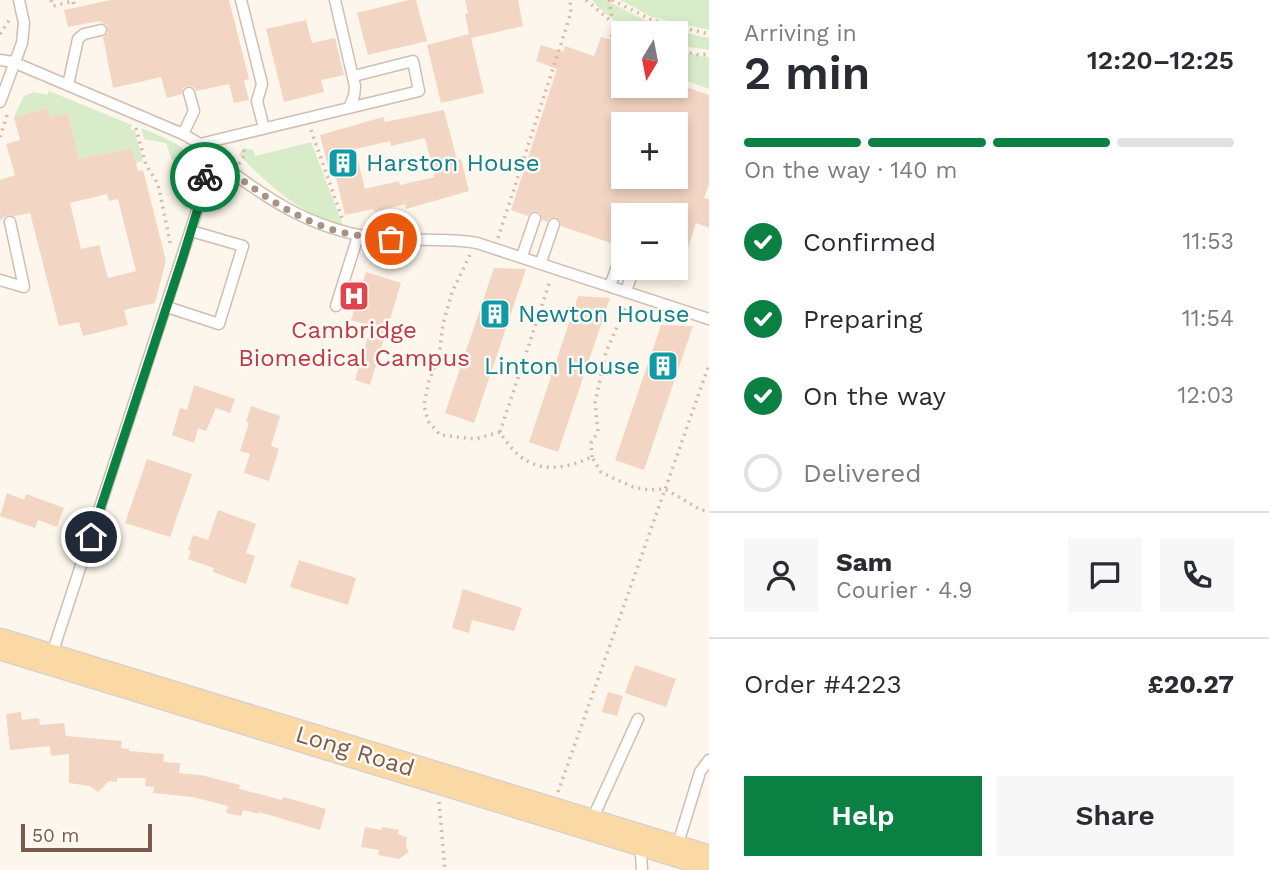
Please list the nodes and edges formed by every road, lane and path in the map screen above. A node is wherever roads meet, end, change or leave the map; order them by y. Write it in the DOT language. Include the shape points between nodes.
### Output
graph roads {
  1 [pos="19,0"];
  2 [pos="51,0"];
  3 [pos="241,0"];
  4 [pos="335,0"];
  5 [pos="570,0"];
  6 [pos="586,0"];
  7 [pos="611,0"];
  8 [pos="75,8"];
  9 [pos="611,21"];
  10 [pos="613,21"];
  11 [pos="102,30"];
  12 [pos="709,34"];
  13 [pos="688,51"];
  14 [pos="709,54"];
  15 [pos="0,60"];
  16 [pos="13,62"];
  17 [pos="354,76"];
  18 [pos="68,85"];
  19 [pos="189,93"];
  20 [pos="0,102"];
  21 [pos="11,104"];
  22 [pos="349,108"];
  23 [pos="140,117"];
  24 [pos="308,119"];
  25 [pos="264,128"];
  26 [pos="312,130"];
  27 [pos="300,133"];
  28 [pos="183,134"];
  29 [pos="0,137"];
  30 [pos="200,144"];
  31 [pos="253,145"];
  32 [pos="233,147"];
  33 [pos="232,159"];
  34 [pos="206,160"];
  35 [pos="247,170"];
  36 [pos="535,218"];
  37 [pos="10,222"];
  38 [pos="554,224"];
  39 [pos="191,231"];
  40 [pos="353,234"];
  41 [pos="477,243"];
  42 [pos="495,247"];
  43 [pos="522,256"];
  44 [pos="541,262"];
  45 [pos="554,267"];
  46 [pos="176,277"];
  47 [pos="0,280"];
  48 [pos="612,280"];
  49 [pos="632,280"];
  50 [pos="610,286"];
  51 [pos="629,292"];
  52 [pos="336,306"];
  53 [pos="167,307"];
  54 [pos="709,319"];
  55 [pos="709,365"];
  56 [pos="500,432"];
  57 [pos="592,457"];
  58 [pos="665,489"];
  59 [pos="709,511"];
  60 [pos="0,644"];
  61 [pos="51,659"];
  62 [pos="638,719"];
  63 [pos="709,760"];
  64 [pos="438,777"];
  65 [pos="550,814"];
  66 [pos="589,826"];
  67 [pos="676,851"];
  68 [pos="643,856"];
  69 [pos="709,861"];
  70 [pos="445,870"];
  1 -- 16 [label="lane" via="24,35"];
  2 -- 8 [label="path" via="53,6 73,1"];
  3 -- 25 [label="lane" via="262,84 257,101"];
  4 -- 17 [label="lane"];
  5 -- 42 [label="path" via="571,13"];
  6 -- 9 [label="path"];
  7 -- 10 [label="path"];
  7 -- 12 [label="path" via="652,20"];
  11 -- 18 [label="lane" via="78,39"];
  13 -- 14 [label="path"];
  15 -- 16 [label="lane"];
  16 -- 18 [label="lane"];
  16 -- 20 [label="lane"];
  17 -- 22 [label="lane"];
  17 -- 22 [label="lane" via="413,61 419,91"];
  18 -- 23 [label="lane"];
  19 -- 28 [label="lane" via="194,111"];
  21 -- 29 [label="path"];
  22 -- 24 [label="lane"];
  23 -- 28 [label="lane"];
  23 -- 46 [label="path" via="136,127 146,165 158,184"];
  24 -- 25 [label="lane"];
  24 -- 26 [label="path"];
  25 -- 30 [label="lane"];
  26 -- 27 [label="path"];
  26 -- 40 [label="path"];
  28 -- 30 [label="lane"];
  30 -- 34 [label="lane"];
  31 -- 32 [label="path"];
  33 -- 35 [label="path"];
  34 -- 39 [label="lane" via="203,192"];
  34 -- 40 [label="lane" via="216,160 286,209"];
  36 -- 43 [label="lane"];
  37 -- 47 [label="lane" via="24,288"];
  38 -- 44 [label="lane"];
  39 -- 46 [label="lane"];
  39 -- 53 [label="lane" via="243,246 219,324"];
  40 -- 41 [label="lane"];
  40 -- 52 [label="lane"];
  41 -- 42 [label="lane"];
  41 -- 56 [label="path" via="452,292 424,405 428,421 440,435 475,439"];
  42 -- 43 [label="lane"];
  43 -- 44 [label="lane"];
  44 -- 45 [label="lane"];
  45 -- 50 [label="lane"];
  45 -- 56 [label="path"];
  46 -- 53 [label="lane"];
  48 -- 50 [label="lane"];
  49 -- 51 [label="lane"];
  50 -- 51 [label="lane"];
  51 -- 54 [label="lane"];
  51 -- 57 [label="path" via="606,352"];
  53 -- 61 [label="lane"];
  55 -- 58 [label="path"];
  56 -- 57 [label="path" via="523,460 539,467 575,465"];
  57 -- 58 [label="path" via="601,472 633,487"];
  58 -- 59 [label="path"];
  58 -- 65 [label="path"];
  60 -- 61 [label="main road, Long Road"];
  61 -- 64 [label="main road, Long Road"];
  62 -- 66 [label="lane"];
  63 -- 67 [label="lane" via="700,772"];
  64 -- 65 [label="main road, Long Road"];
  64 -- 70 [label="path"];
  65 -- 66 [label="main road, Long Road"];
  66 -- 68 [label="main road, Long Road"];
  67 -- 68 [label="main road, Long Road"];
  67 -- 69 [label="main road, Long Road"];
}
